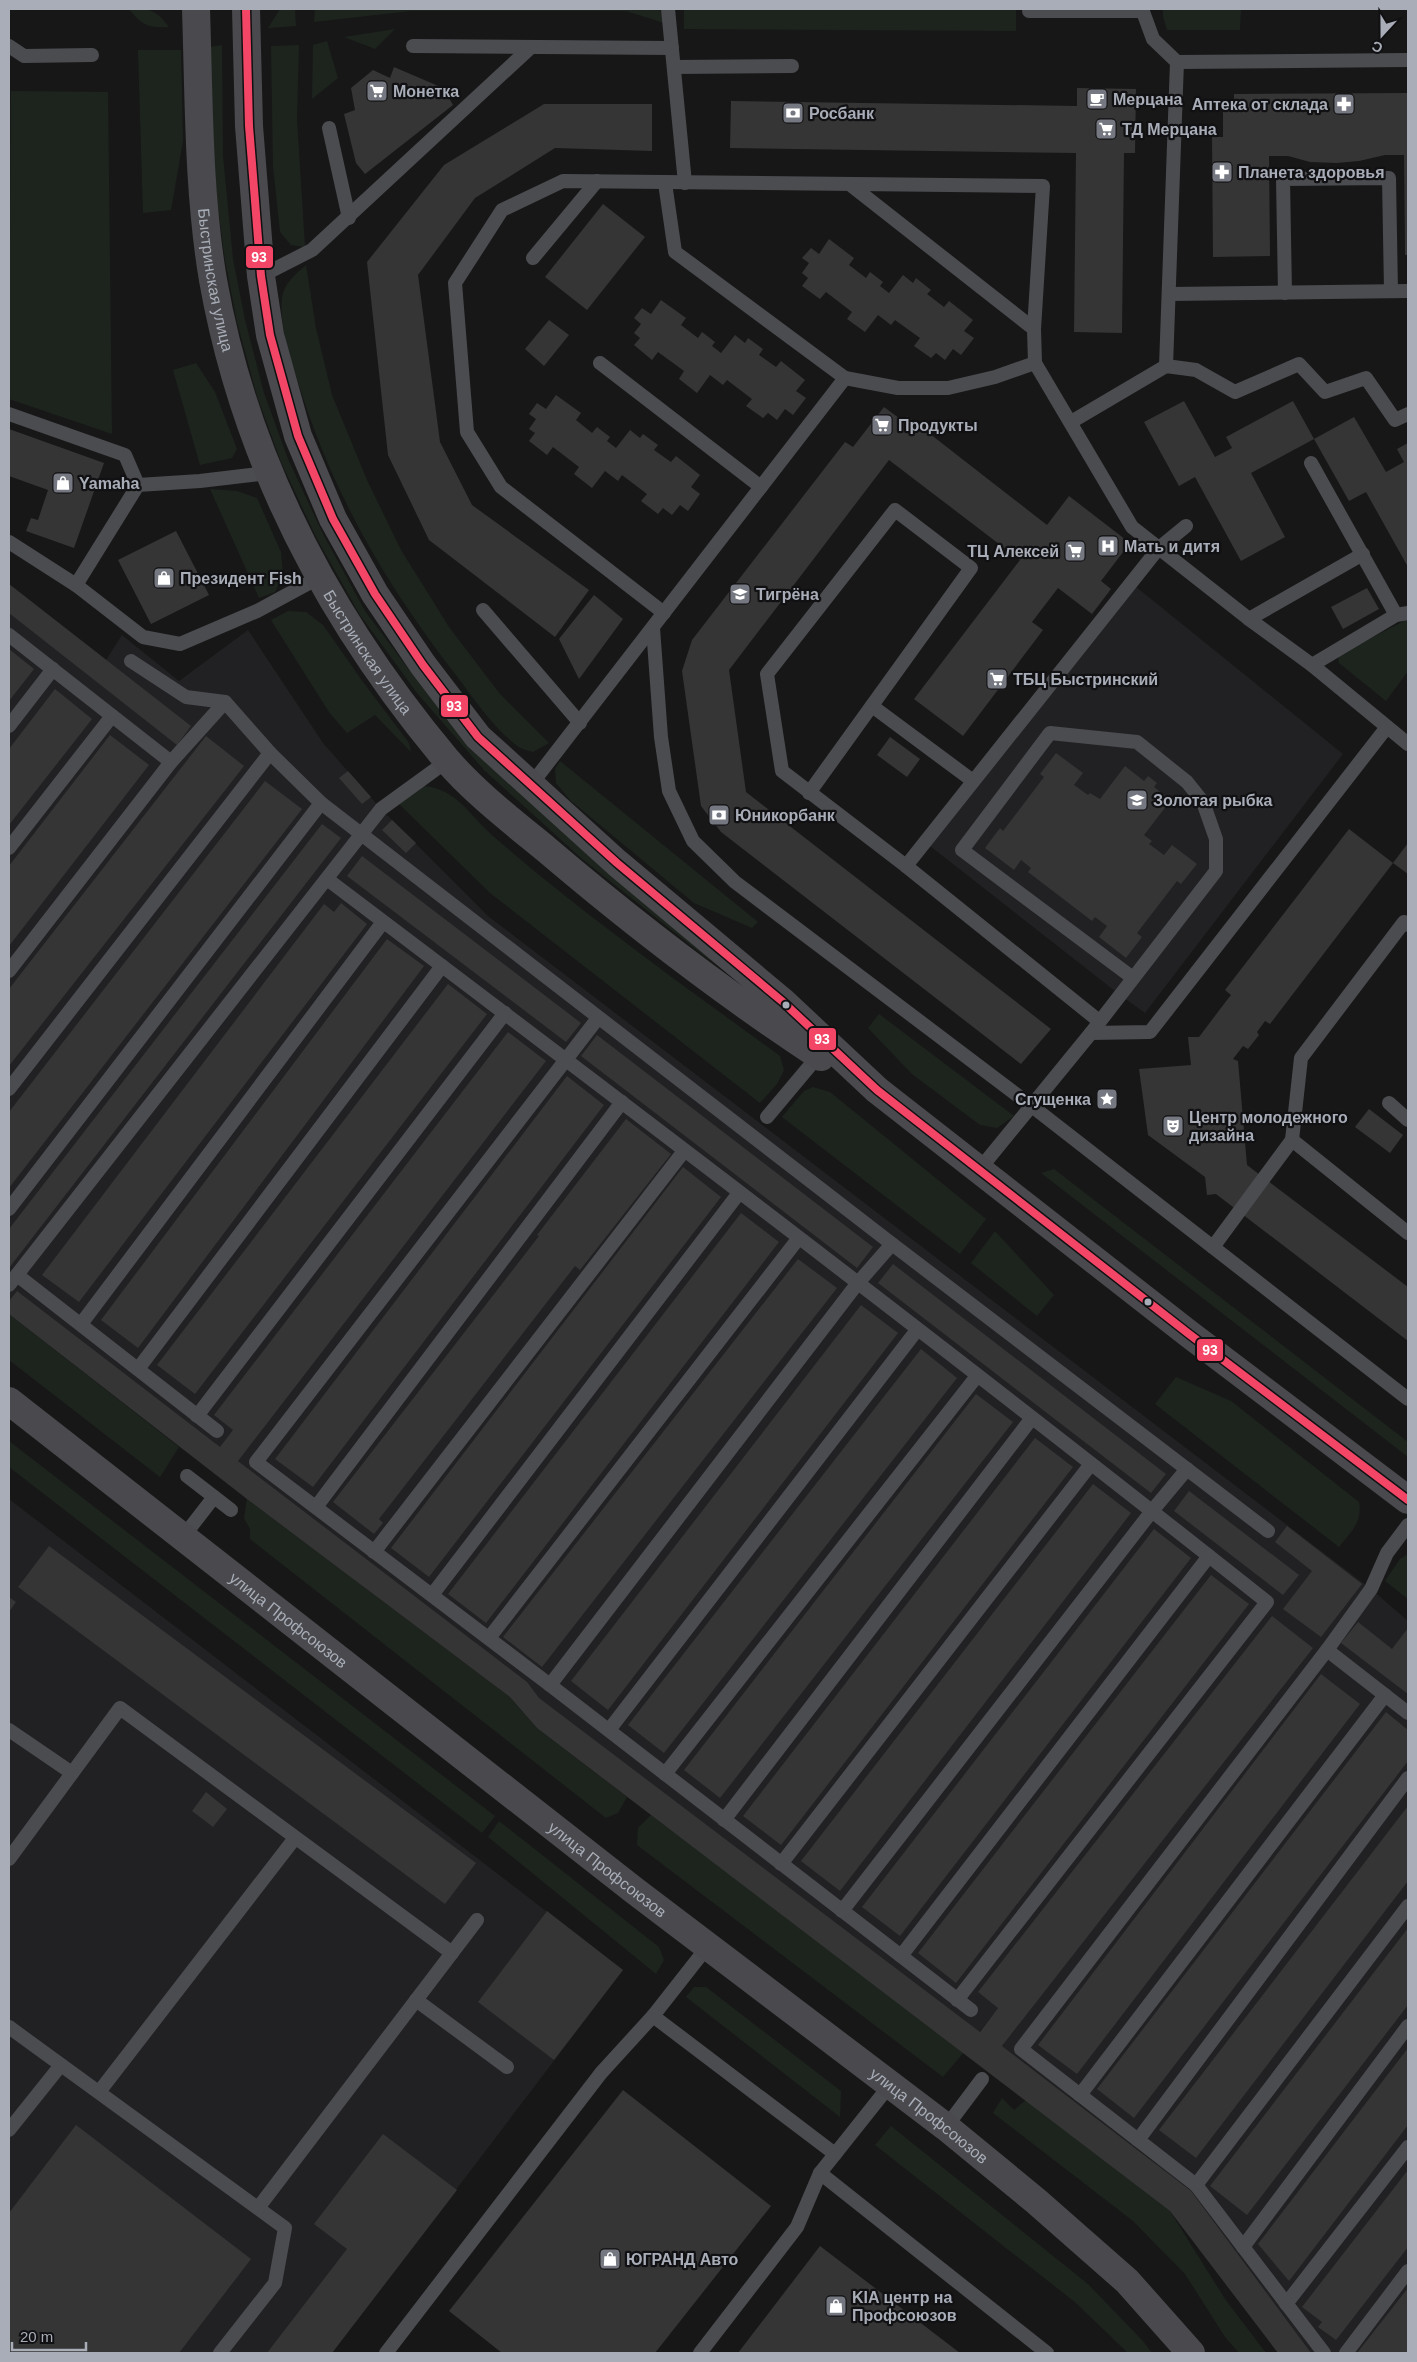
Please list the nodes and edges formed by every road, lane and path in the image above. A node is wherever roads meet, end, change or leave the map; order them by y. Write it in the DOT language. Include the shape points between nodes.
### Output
graph roads {
  1 [pos="196,9"];
  2 [pos="246,9"];
  3 [pos="668,9"];
  4 [pos="1142,10"];
  5 [pos="1029,11"];
  6 [pos="9,46"];
  7 [pos="413,46"];
  8 [pos="530,48"];
  9 [pos="672,48"];
  10 [pos="92,55"];
  11 [pos="1408,60"];
  12 [pos="1177,62"];
  13 [pos="792,66"];
  14 [pos="675,67"];
  15 [pos="329,128"];
  16 [pos="596,182"];
  17 [pos="665,183"];
  18 [pos="685,184"];
  19 [pos="852,186"];
  20 [pos="349,218"];
  21 [pos="533,258"];
  22 [pos="261,276"];
  23 [pos="1391,291"];
  24 [pos="1408,291"];
  25 [pos="1285,293"];
  26 [pos="1169,294"];
  27 [pos="1034,329"];
  28 [pos="600,363"];
  29 [pos="1035,363"];
  30 [pos="1166,366"];
  31 [pos="845,378"];
  32 [pos="9,414"];
  33 [pos="1408,414"];
  34 [pos="1071,422"];
  35 [pos="1311,463"];
  36 [pos="268,473"];
  37 [pos="138,484"];
  38 [pos="760,487"];
  39 [pos="1186,526"];
  40 [pos="9,542"];
  41 [pos="1158,549"];
  42 [pos="1363,554"];
  43 [pos="318,578"];
  44 [pos="76,585"];
  45 [pos="483,610"];
  46 [pos="664,613"];
  47 [pos="1402,614"];
  48 [pos="1249,619"];
  49 [pos="654,628"];
  50 [pos="9,635"];
  51 [pos="131,660"];
  52 [pos="1312,665"];
  53 [pos="53,669"];
  54 [pos="225,702"];
  55 [pos="872,706"];
  56 [pos="112,716"];
  57 [pos="580,723"];
  58 [pos="9,726"];
  59 [pos="1387,727"];
  60 [pos="1408,744"];
  61 [pos="270,753"];
  62 [pos="448,761"];
  63 [pos="171,762"];
  64 [pos="973,781"];
  65 [pos="530,786"];
  66 [pos="809,794"];
  67 [pos="321,803"];
  68 [pos="362,834"];
  69 [pos="9,848"];
  70 [pos="906,866"];
  71 [pos="326,879"];
  72 [pos="383,922"];
  73 [pos="1408,926"];
  74 [pos="442,966"];
  75 [pos="9,971"];
  76 [pos="1133,978"];
  77 [pos="505,1013"];
  78 [pos="598,1018"];
  79 [pos="1099,1021"];
  80 [pos="1091,1033"];
  81 [pos="818,1055"];
  82 [pos="565,1058"];
  83 [pos="9,1089"];
  84 [pos="877,1090"];
  85 [pos="622,1102"];
  86 [pos="1389,1103"];
  87 [pos="1033,1107"];
  88 [pos="767,1117"];
  89 [pos="1408,1120"];
  90 [pos="1292,1140"];
  91 [pos="684,1151"];
  92 [pos="979,1170"];
  93 [pos="739,1193"];
  94 [pos="9,1209"];
  95 [pos="1408,1233"];
  96 [pos="798,1239"];
  97 [pos="892,1244"];
  98 [pos="1213,1247"];
  99 [pos="13,1280"];
  100 [pos="857,1284"];
  101 [pos="81,1324"];
  102 [pos="917,1330"];
  103 [pos="138,1369"];
  104 [pos="977,1376"];
  105 [pos="1408,1399"];
  106 [pos="9,1401"];
  107 [pos="197,1416"];
  108 [pos="1032,1418"];
  109 [pos="217,1432"];
  110 [pos="1091,1464"];
  111 [pos="1187,1469"];
  112 [pos="187,1476"];
  113 [pos="214,1498"];
  114 [pos="1408,1500"];
  115 [pos="316,1507"];
  116 [pos="231,1510"];
  117 [pos="1152,1511"];
  118 [pos="1408,1525"];
  119 [pos="1268,1531"];
  120 [pos="183,1537"];
  121 [pos="374,1552"];
  122 [pos="1209,1556"];
  123 [pos="432,1595"];
  124 [pos="489,1638"];
  125 [pos="1327,1650"];
  126 [pos="550,1685"];
  127 [pos="1385,1695"];
  128 [pos="1408,1713"];
  129 [pos="9,1730"];
  130 [pos="609,1730"];
  131 [pos="72,1773"];
  132 [pos="665,1774"];
  133 [pos="1408,1778"];
  134 [pos="724,1820"];
  135 [pos="295,1838"];
  136 [pos="9,1859"];
  137 [pos="782,1864"];
  138 [pos="1408,1906"];
  139 [pos="842,1911"];
  140 [pos="477,1920"];
  141 [pos="708,1946"];
  142 [pos="452,1953"];
  143 [pos="901,1956"];
  144 [pos="416,2000"];
  145 [pos="957,2000"];
  146 [pos="971,2010"];
  147 [pos="653,2016"];
  148 [pos="1408,2026"];
  149 [pos="9,2027"];
  150 [pos="61,2064"];
  151 [pos="507,2067"];
  152 [pos="982,2079"];
  153 [pos="890,2085"];
  154 [pos="99,2092"];
  155 [pos="1080,2095"];
  156 [pos="946,2127"];
  157 [pos="9,2130"];
  158 [pos="1138,2140"];
  159 [pos="1408,2147"];
  160 [pos="835,2154"];
  161 [pos="820,2172"];
  162 [pos="1196,2185"];
  163 [pos="258,2208"];
  164 [pos="1243,2247"];
  165 [pos="1408,2271"];
  166 [pos="1286,2304"];
  167 [pos="220,2353"];
  168 [pos="386,2353"];
  169 [pos="700,2353"];
  170 [pos="1047,2353"];
  171 [pos="1191,2353"];
  172 [pos="1324,2353"];
  173 [pos="1346,2353"];
  1 -- 36 [label="main road, Быстринская улица" via="204,212 214,280 228,352 245,412"];
  2 -- 22 [label="main road, Быстринская улица" via="249,126"];
  3 -- 9 [label="lane"];
  4 -- 5 [label="lane"];
  4 -- 12 [label="lane" via="1153,39"];
  6 -- 10 [label="lane" via="24,56"];
  7 -- 8 [label="lane"];
  8 -- 9 [label="lane"];
  8 -- 20 [label="lane"];
  9 -- 14 [label="lane"];
  11 -- 12 [label="lane"];
  12 -- 26 [label="lane"];
  13 -- 14 [label="lane"];
  14 -- 18 [label="lane"];
  15 -- 20 [label="lane"];
  16 -- 17 [label="lane"];
  16 -- 21 [label="lane"];
  16 -- 46 [label="lane" via="563,181 502,210 455,283 467,432 501,487"];
  17 -- 18 [label="lane"];
  17 -- 31 [label="lane" via="675,252"];
  18 -- 19 [label="lane"];
  19 -- 27 [label="lane"];
  19 -- 27 [label="lane" via="1043,186"];
  20 -- 22 [label="lane" via="312,250"];
  22 -- 65 [label="main road, Быстринская улица" via="270,335 298,436 333,519 375,594 423,665 478,737"];
  23 -- 24 [label="lane"];
  23 -- 25 [label="lane"];
  23 -- 25 [label="lane" via="1389,178 1284,179"];
  25 -- 26 [label="lane"];
  26 -- 30 [label="lane"];
  27 -- 29 [label="lane"];
  28 -- 38 [label="lane"];
  29 -- 31 [label="lane" via="948,388 898,388"];
  29 -- 34 [label="lane"];
  30 -- 33 [label="lane" via="1196,370 1234,392 1299,364 1325,392 1366,378 1395,420"];
  30 -- 34 [label="lane"];
  31 -- 38 [label="lane"];
  32 -- 37 [label="lane" via="125,455"];
  34 -- 41 [label="lane" via="1132,527"];
  35 -- 42 [label="lane"];
  36 -- 37 [label="lane"];
  36 -- 43 [label="main road, Быстринская улица"];
  37 -- 44 [label="lane"];
  38 -- 46 [label="lane"];
  39 -- 41 [label="lane"];
  40 -- 44 [label="lane"];
  41 -- 48 [label="lane"];
  41 -- 64 [label="lane"];
  42 -- 47 [label="lane"];
  42 -- 48 [label="lane"];
  43 -- 44 [label="lane" via="258,611 180,644 143,636"];
  43 -- 62 [label="main road, Быстринская улица" via="386,681"];
  45 -- 57 [label="lane"];
  46 -- 49 [label="lane"];
  47 -- 52 [label="lane"];
  48 -- 52 [label="lane"];
  49 -- 57 [label="lane"];
  49 -- 87 [label="lane" via="668,791 693,841 735,882"];
  50 -- 53 [label="lane"];
  51 -- 54 [label="lane" via="186,697"];
  52 -- 59 [label="lane"];
  53 -- 56 [label="lane"];
  53 -- 58 [label="lane"];
  54 -- 61 [label="lane"];
  54 -- 63 [label="lane"];
  55 -- 64 [label="lane"];
  55 -- 66 [label="lane"];
  55 -- 66 [label="lane" via="972,568 895,510 768,674 782,771"];
  56 -- 63 [label="lane"];
  56 -- 69 [label="lane"];
  57 -- 65 [label="lane"];
  59 -- 60 [label="lane"];
  59 -- 80 [label="lane" via="1150,1032"];
  61 -- 67 [label="lane"];
  61 -- 83 [label="lane"];
  62 -- 68 [label="lane" via="381,809"];
  62 -- 81 [label="main road, Быстринская улица" via="501,812 580,879 683,960"];
  63 -- 75 [label="lane"];
  64 -- 70 [label="lane"];
  65 -- 84 [label="main road, Быстринская улица" via="761,983"];
  66 -- 70 [label="lane"];
  67 -- 68 [label="lane"];
  67 -- 94 [label="lane"];
  68 -- 71 [label="lane"];
  68 -- 78 [label="lane"];
  70 -- 79 [label="lane"];
  71 -- 72 [label="lane"];
  71 -- 99 [label="lane"];
  72 -- 74 [label="lane"];
  72 -- 101 [label="lane"];
  73 -- 90 [label="lane" via="1404,922 1301,1058"];
  74 -- 77 [label="lane"];
  74 -- 103 [label="lane"];
  76 -- 76 [label="lane" via="1216,871 1216,840 1203,802 1187,782 1137,742 1050,733 962,850"];
  76 -- 79 [label="lane"];
  77 -- 82 [label="lane"];
  77 -- 107 [label="lane"];
  78 -- 82 [label="lane"];
  78 -- 97 [label="lane"];
  79 -- 80 [label="lane"];
  80 -- 87 [label="lane"];
  81 -- 84 [label="main road, Быстринская улица"];
  81 -- 88 [label="lane"];
  82 -- 85 [label="lane"];
  82 -- 115 [label="lane" via="256,1462"];
  84 -- 92 [label="main road, Быстринская улица"];
  85 -- 91 [label="lane"];
  85 -- 115 [label="lane"];
  86 -- 89 [label="lane"];
  87 -- 92 [label="lane"];
  87 -- 98 [label="lane"];
  90 -- 95 [label="lane"];
  90 -- 98 [label="lane"];
  91 -- 93 [label="lane"];
  91 -- 121 [label="lane"];
  92 -- 114 [label="main road, Быстринская улица"];
  93 -- 96 [label="lane"];
  93 -- 123 [label="lane"];
  96 -- 100 [label="lane"];
  96 -- 124 [label="lane"];
  97 -- 100 [label="lane"];
  97 -- 111 [label="lane"];
  98 -- 105 [label="lane"];
  99 -- 101 [label="lane"];
  100 -- 102 [label="lane"];
  100 -- 126 [label="lane"];
  101 -- 103 [label="lane"];
  102 -- 104 [label="lane"];
  102 -- 130 [label="lane"];
  103 -- 107 [label="lane"];
  104 -- 108 [label="lane"];
  104 -- 132 [label="lane"];
  106 -- 120 [label="main road, улица Профсоюзов"];
  107 -- 109 [label="lane"];
  108 -- 110 [label="lane"];
  108 -- 134 [label="lane"];
  110 -- 117 [label="lane"];
  110 -- 137 [label="lane"];
  111 -- 117 [label="lane"];
  111 -- 119 [label="lane"];
  112 -- 113 [label="lane"];
  113 -- 116 [label="lane"];
  113 -- 120 [label="lane"];
  115 -- 121 [label="lane"];
  117 -- 122 [label="lane"];
  117 -- 139 [label="lane"];
  118 -- 125 [label="lane" via="1387,1553 1371,1589"];
  120 -- 141 [label="main road, улица Профсоюзов"];
  121 -- 123 [label="lane"];
  122 -- 143 [label="lane"];
  122 -- 145 [label="lane" via="1267,1602"];
  123 -- 124 [label="lane"];
  124 -- 126 [label="lane"];
  125 -- 127 [label="lane"];
  125 -- 155 [label="lane" via="1021,2049"];
  126 -- 130 [label="lane"];
  127 -- 128 [label="lane"];
  127 -- 155 [label="lane"];
  129 -- 131 [label="lane"];
  130 -- 132 [label="lane"];
  131 -- 135 [label="lane" via="120,1708"];
  131 -- 136 [label="lane"];
  132 -- 134 [label="lane"];
  133 -- 158 [label="lane"];
  134 -- 137 [label="lane"];
  135 -- 142 [label="lane"];
  135 -- 154 [label="lane"];
  137 -- 139 [label="lane"];
  138 -- 162 [label="lane"];
  139 -- 143 [label="lane"];
  140 -- 142 [label="lane"];
  141 -- 147 [label="lane"];
  141 -- 153 [label="main road, улица Профсоюзов"];
  142 -- 144 [label="lane"];
  143 -- 145 [label="lane"];
  144 -- 151 [label="lane"];
  144 -- 163 [label="lane"];
  145 -- 146 [label="lane"];
  147 -- 160 [label="lane"];
  147 -- 168 [label="lane" via="601,2073"];
  148 -- 164 [label="lane"];
  149 -- 150 [label="lane"];
  150 -- 154 [label="lane"];
  150 -- 157 [label="lane"];
  152 -- 156 [label="lane"];
  153 -- 156 [label="main road, улица Профсоюзов"];
  153 -- 160 [label="lane"];
  154 -- 163 [label="lane"];
  155 -- 158 [label="lane"];
  156 -- 171 [label="main road, улица Профсоюзов" via="1126,2281"];
  158 -- 162 [label="lane"];
  159 -- 166 [label="lane"];
  160 -- 161 [label="lane"];
  161 -- 169 [label="lane" via="797,2227"];
  161 -- 170 [label="lane"];
  162 -- 164 [label="lane"];
  163 -- 167 [label="lane" via="285,2228 275,2283"];
  164 -- 166 [label="lane"];
  165 -- 173 [label="lane"];
  166 -- 172 [label="lane"];
}
